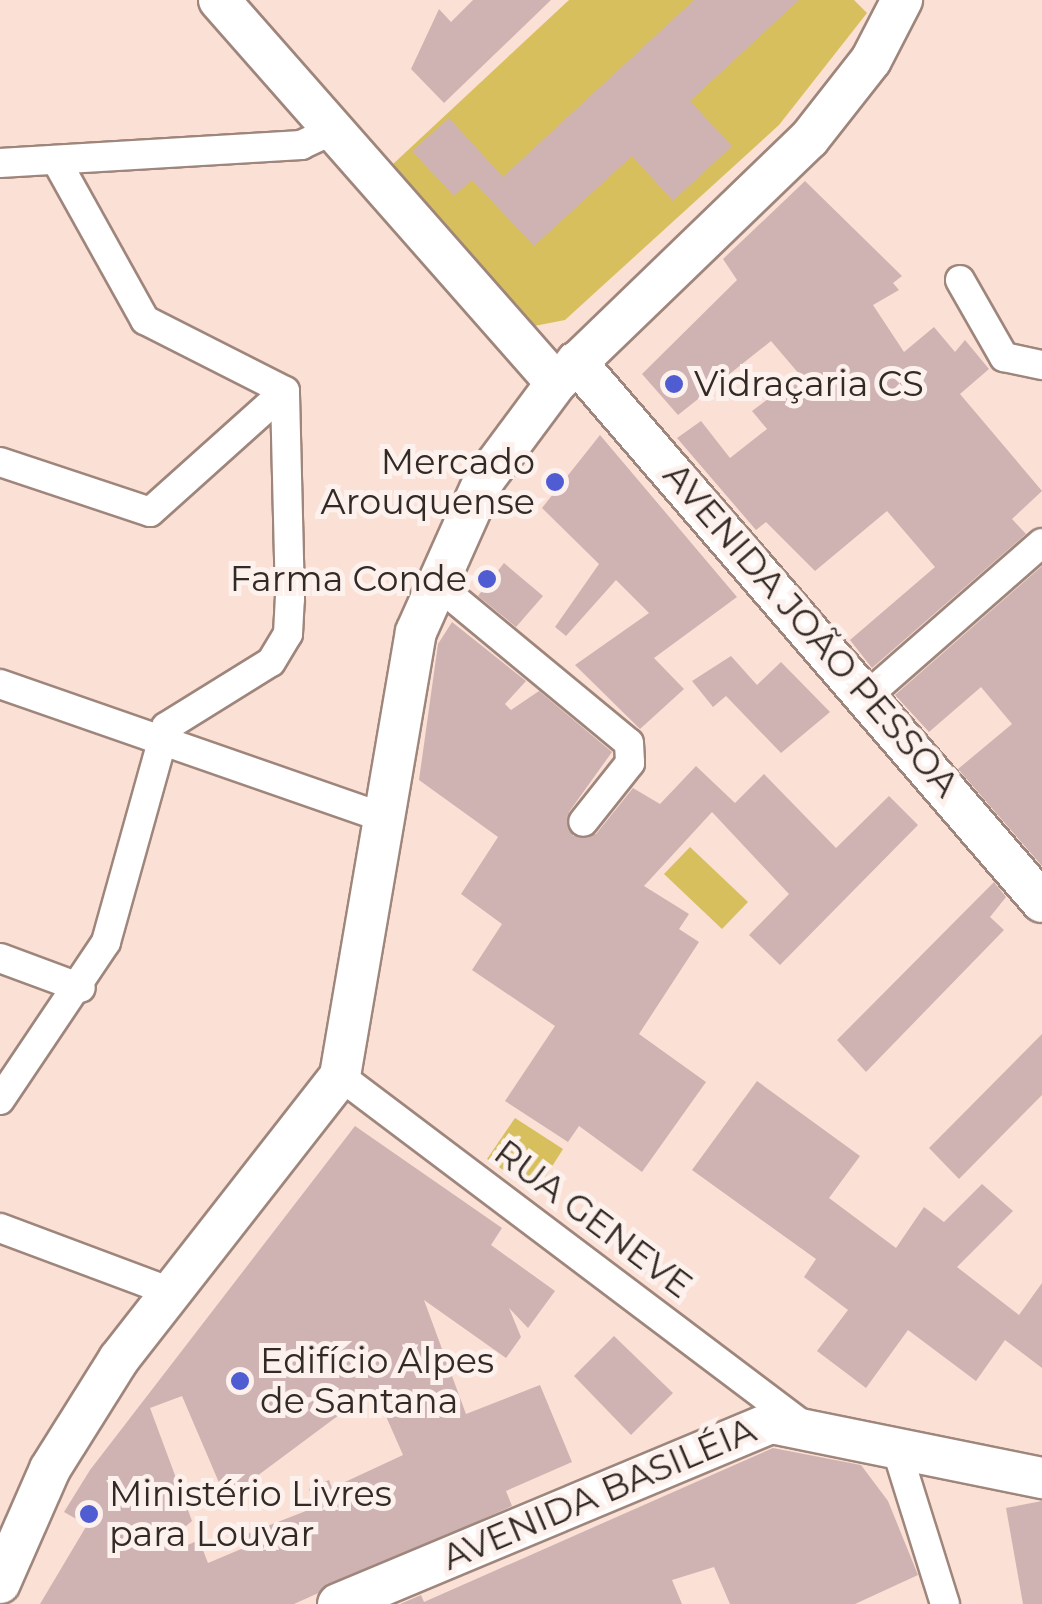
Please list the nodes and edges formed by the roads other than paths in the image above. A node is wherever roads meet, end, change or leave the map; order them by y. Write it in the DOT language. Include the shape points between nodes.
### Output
graph roads {
  1 [pos="219,0"];
  2 [pos="902,0"];
  3 [pos="338,128"];
  4 [pos="2,160"];
  5 [pos="56,160"];
  6 [pos="960,280"];
  7 [pos="1042,365"];
  8 [pos="566,372"];
  9 [pos="286,390"];
  10 [pos="5,461"];
  11 [pos="1042,543"];
  12 [pos="433,581"];
  13 [pos="0,684"];
  14 [pos="868,696"];
  15 [pos="158,742"];
  16 [pos="384,818"];
  17 [pos="583,822"];
  18 [pos="1042,902"];
  19 [pos="0,958"];
  20 [pos="80,988"];
  21 [pos="340,1076"];
  22 [pos="0,1100"];
  23 [pos="0,1228"];
  24 [pos="172,1292"];
  25 [pos="800,1422"];
  26 [pos="898,1454"];
  27 [pos="1042,1478"];
  28 [pos="0,1583"];
  29 [pos="357,1600"];
  30 [pos="944,1604"];
  1 -- 3 [label="street, AVENIDA JOÃO PESSOA"];
  2 -- 8 [label="street" via="872,60 808,139"];
  3 -- 5 [label="street" via="301,145"];
  3 -- 8 [label="street, AVENIDA JOÃO PESSOA"];
  4 -- 5 [label="street"];
  5 -- 9 [label="street" via="145,320"];
  6 -- 7 [label="street" via="1004,356"];
  8 -- 12 [label="street" via="504,446"];
  8 -- 14 [label="street, AVENIDA JOÃO PESSOA"];
  9 -- 10 [label="street" via="150,512"];
  9 -- 15 [label="street" via="288,634 272,662 188,710"];
  11 -- 14 [label="street"];
  12 -- 16 [label="street"];
  12 -- 17 [label="street" via="629,743 630,763"];
  13 -- 15 [label="street"];
  14 -- 18 [label="street, AVENIDA JOÃO PESSOA"];
  15 -- 16 [label="street"];
  15 -- 20 [label="street" via="119,911"];
  16 -- 21 [label="street"];
  19 -- 20 [label="street"];
  20 -- 22 [label="street"];
  21 -- 24 [label="street"];
  21 -- 25 [label="street, RUA GENEVE"];
  23 -- 24 [label="street"];
  24 -- 28 [label="street" via="68,1437"];
  25 -- 26 [label="street, AVENIDA BASILÉIA"];
  25 -- 29 [label="street, AVENIDA BASILÉIA" via="745,1429"];
  26 -- 27 [label="street, AVENIDA BASILÉIA"];
  26 -- 30 [label="street"];
}
